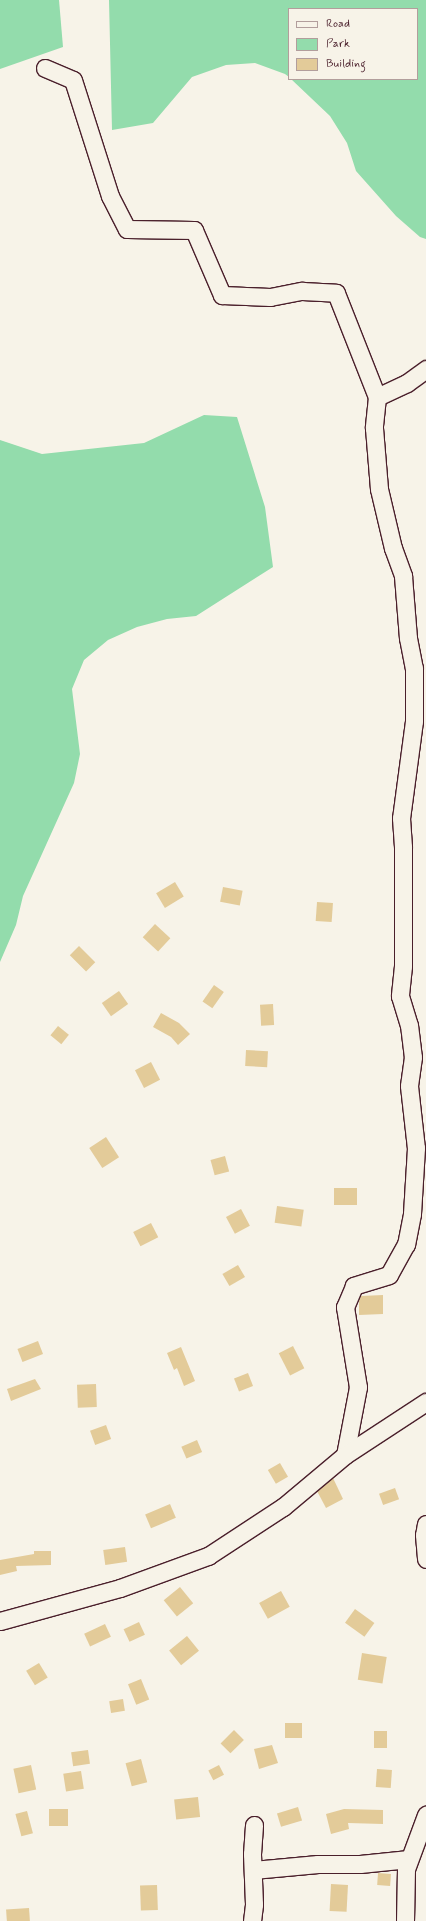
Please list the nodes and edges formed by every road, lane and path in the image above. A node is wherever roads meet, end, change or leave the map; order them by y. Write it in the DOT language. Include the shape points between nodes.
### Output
graph roads {
  1 [pos="45,68"];
  2 [pos="426,369"];
  3 [pos="377,397"];
  4 [pos="426,1402"];
  5 [pos="345,1455"];
  6 [pos="426,1524"];
  7 [pos="426,1559"];
  8 [pos="0,1621"];
  9 [pos="426,1815"];
  10 [pos="254,1825"];
  11 [pos="409,1859"];
  12 [pos="253,1870"];
  13 [pos="252,1921"];
  14 [pos="405,1921"];
  1 -- 3 [label="street" via="73,80 110,196 127,229 194,230 222,295 270,297 302,291 336,293"];
  2 -- 3 [label="street" via="407,383"];
  3 -- 5 [label="street" via="374,428 379,489 393,548 403,576 408,638 414,668 414,721 401,818 404,847 403,966 400,996 409,1025 412,1057 409,1086 416,1148 412,1214 406,1244 389,1275 354,1286 345,1307 358,1387"];
  4 -- 5 [label="street"];
  5 -- 8 [label="street" via="283,1506 208,1556 120,1588"];
  6 -- 7 [label="street"];
  9 -- 11 [label="street"];
  10 -- 12 [label="street"];
  11 -- 12 [label="street"];
  11 -- 14 [label="street" via="406,1869"];
  12 -- 13 [label="street"];
}
